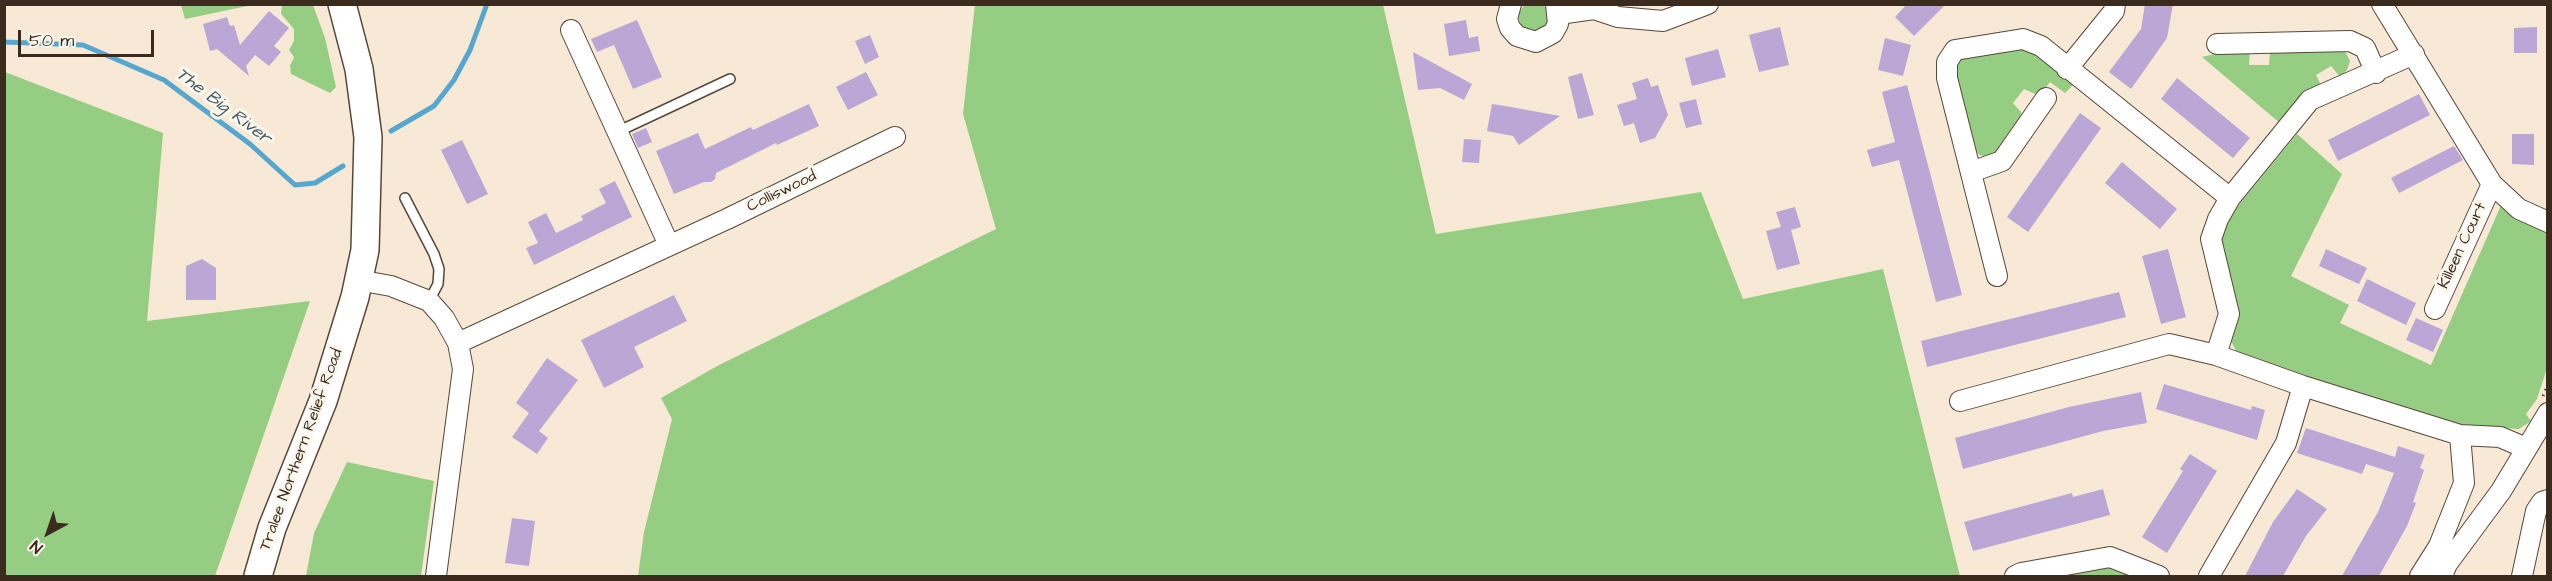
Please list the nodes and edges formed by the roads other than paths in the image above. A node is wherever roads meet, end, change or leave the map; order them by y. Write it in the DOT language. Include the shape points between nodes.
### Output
graph roads {
  1 [pos="342,4"];
  2 [pos="1511,4"];
  3 [pos="1708,4"];
  4 [pos="2115,4"];
  5 [pos="2382,4"];
  6 [pos="1558,9"];
  7 [pos="571,30"];
  8 [pos="2217,44"];
  9 [pos="2414,54"];
  10 [pos="2067,69"];
  11 [pos="2376,73"];
  12 [pos="730,79"];
  13 [pos="2046,98"];
  14 [pos="617,132"];
  15 [pos="895,137"];
  16 [pos="1971,172"];
  17 [pos="2492,184"];
  18 [pos="405,198"];
  19 [pos="2230,198"];
  20 [pos="2547,222"];
  21 [pos="669,245"];
  22 [pos="1997,276"];
  23 [pos="358,280"];
  24 [pos="429,301"];
  25 [pos="2435,309"];
  26 [pos="458,343"];
  27 [pos="2216,355"];
  28 [pos="2303,386"];
  29 [pos="1960,401"];
  30 [pos="2547,413"];
  31 [pos="2460,435"];
  32 [pos="2526,448"];
  33 [pos="2547,500"];
  34 [pos="258,576"];
  35 [pos="436,576"];
  36 [pos="2015,576"];
  37 [pos="2159,576"];
  38 [pos="2209,576"];
  39 [pos="2420,576"];
  40 [pos="2442,576"];
  41 [pos="2522,576"];
  1 -- 23 [label="street, Tralee Northern Relief Road" via="359,69 368,137 365,250"];
  2 -- 6 [label="street" via="1510,28 1526,41 1546,39 1558,24"];
  3 -- 6 [label="street" via="1663,21 1618,17 1594,9"];
  4 -- 10 [label="street" via="2114,11"];
  5 -- 9 [label="street"];
  7 -- 14 [label="street"];
  8 -- 11 [label="street" via="2350,42 2365,48"];
  9 -- 11 [label="street"];
  9 -- 17 [label="street"];
  10 -- 16 [label="street" via="2041,46 2023,39 1955,50 1947,62 1947,78"];
  10 -- 19 [label="street"];
  11 -- 19 [label="street" via="2310,100"];
  12 -- 14 [label="lane"];
  13 -- 16 [label="street" via="2002,161"];
  14 -- 21 [label="street"];
  15 -- 21 [label="street, Colliswood"];
  16 -- 22 [label="street"];
  17 -- 20 [label="street" via="2519,209"];
  17 -- 25 [label="street, Killeen Court"];
  18 -- 24 [label="lane" via="439,269 438,284"];
  19 -- 27 [label="street" via="2211,239 2229,314"];
  21 -- 26 [label="street, Colliswood"];
  23 -- 24 [label="street" via="391,286"];
  23 -- 34 [label="street, Tralee Northern Relief Road" via="323,401 272,528"];
  24 -- 26 [label="street"];
  26 -- 35 [label="street" via="463,369"];
  27 -- 28 [label="street"];
  27 -- 29 [label="street" via="2169,344"];
  28 -- 31 [label="street"];
  28 -- 38 [label="street" via="2286,443"];
  30 -- 32 [label="street"];
  31 -- 32 [label="street" via="2500,438"];
  31 -- 39 [label="street" via="2464,483 2439,546"];
  32 -- 40 [label="street"];
  33 -- 41 [label="street" via="2536,511"];
  36 -- 37 [label="street" via="2110,557"];
}
